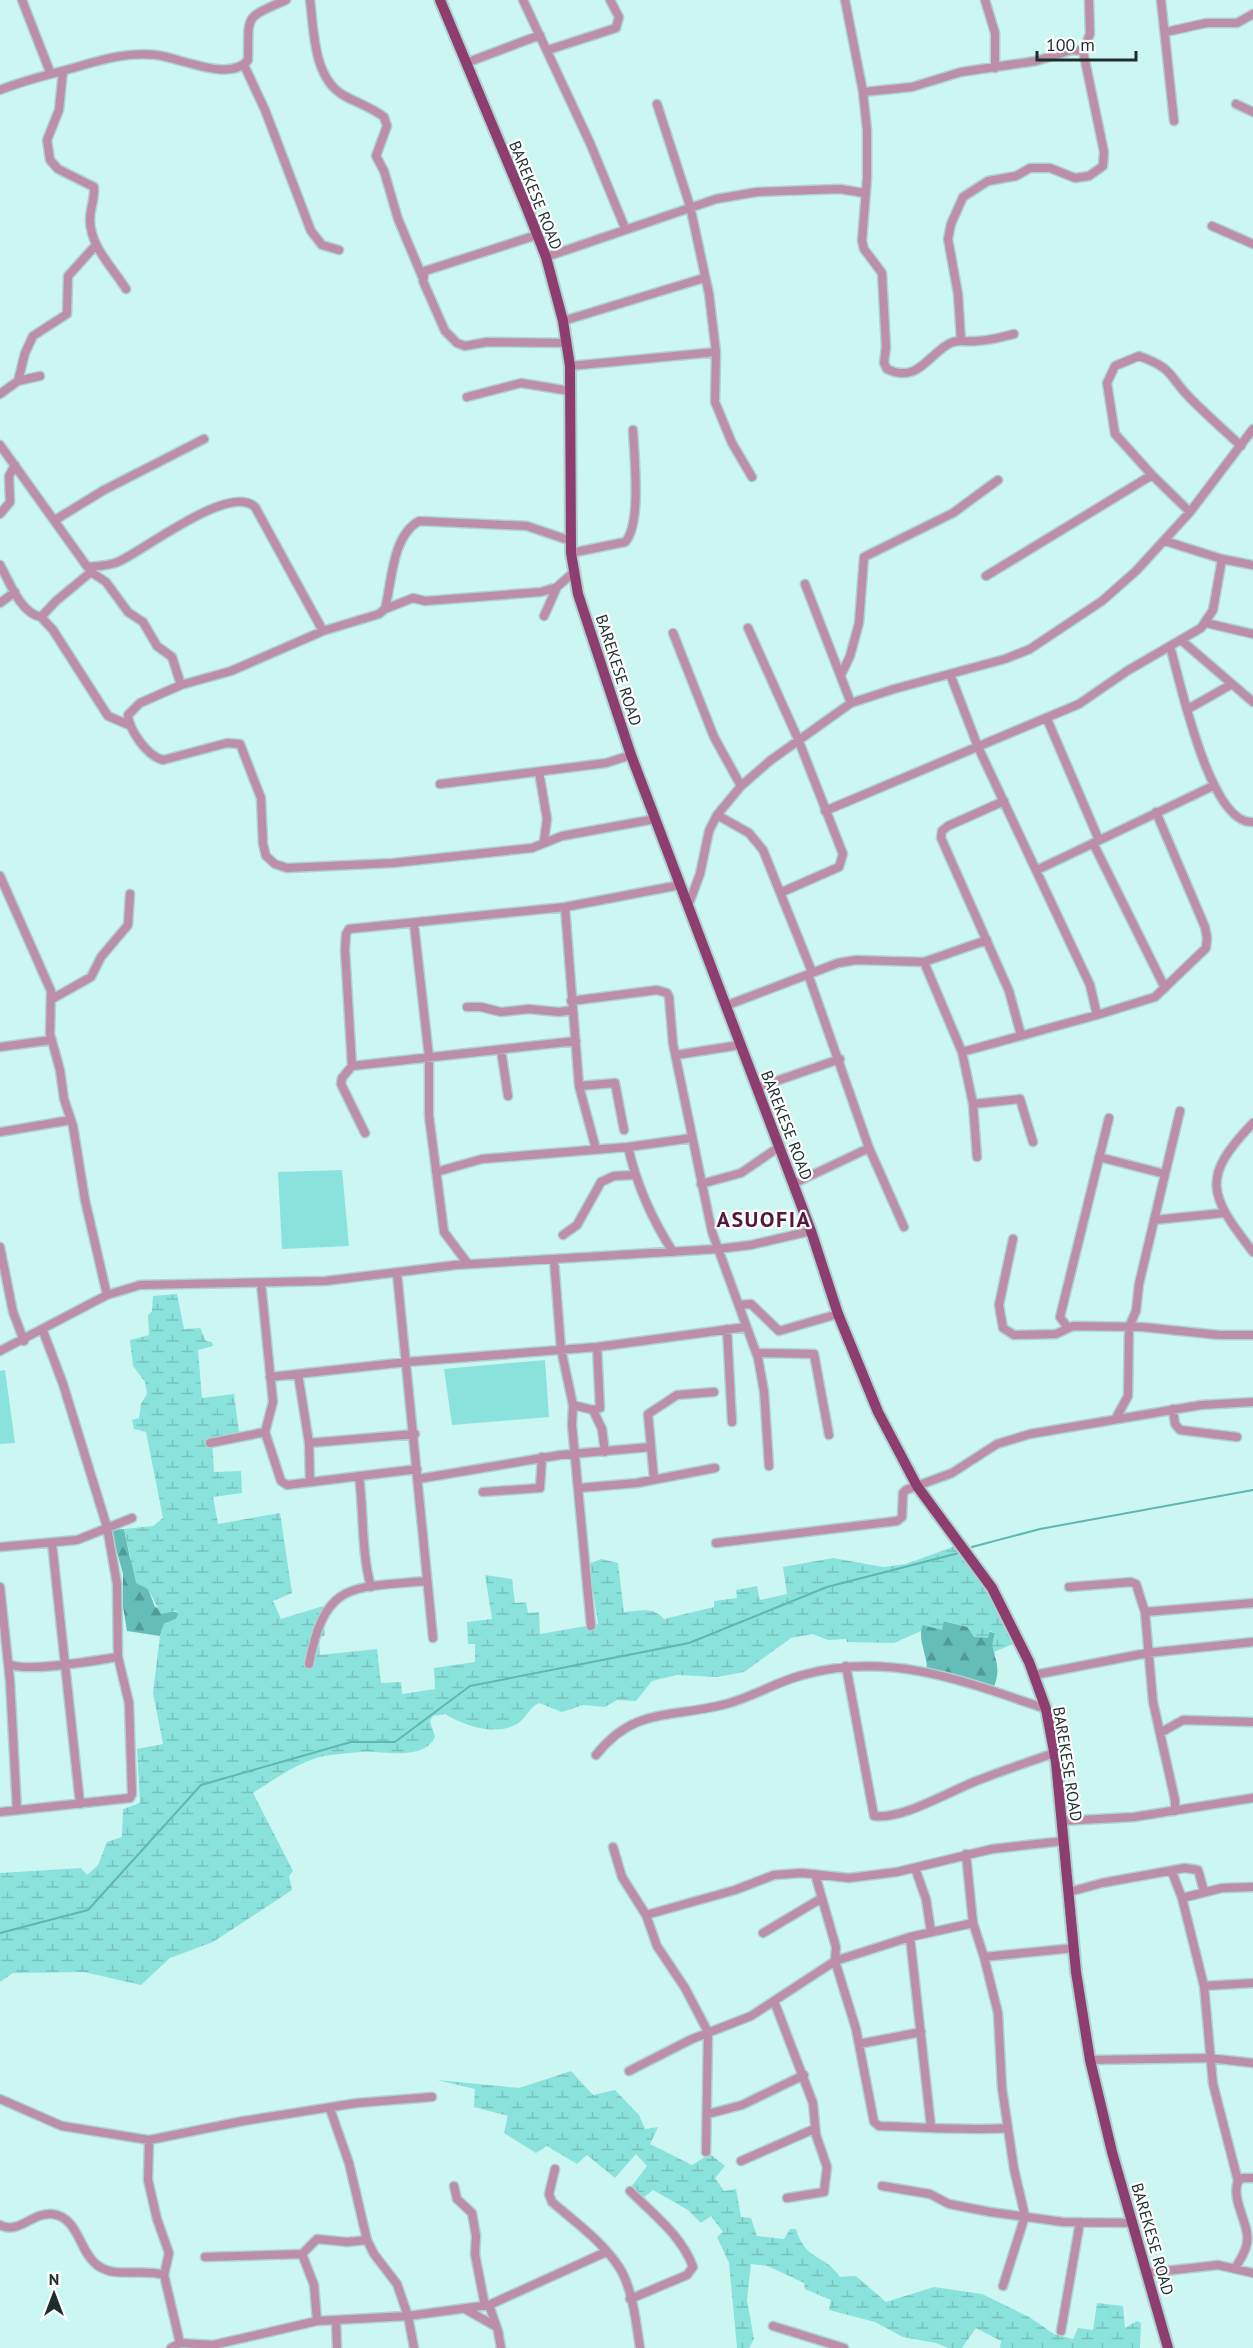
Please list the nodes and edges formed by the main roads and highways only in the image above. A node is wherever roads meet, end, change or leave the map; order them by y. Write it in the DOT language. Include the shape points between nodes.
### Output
graph roads {
  1 [pos="440,0"];
  2 [pos="1168,2348"];
  1 -- 2 [label="main road, BAREKESE ROAD" via="546,257 570,366 574,571 631,755 811,1231 838,1314 882,1422 917,1486 992,1588 1046,1709 1090,2060"];
}
